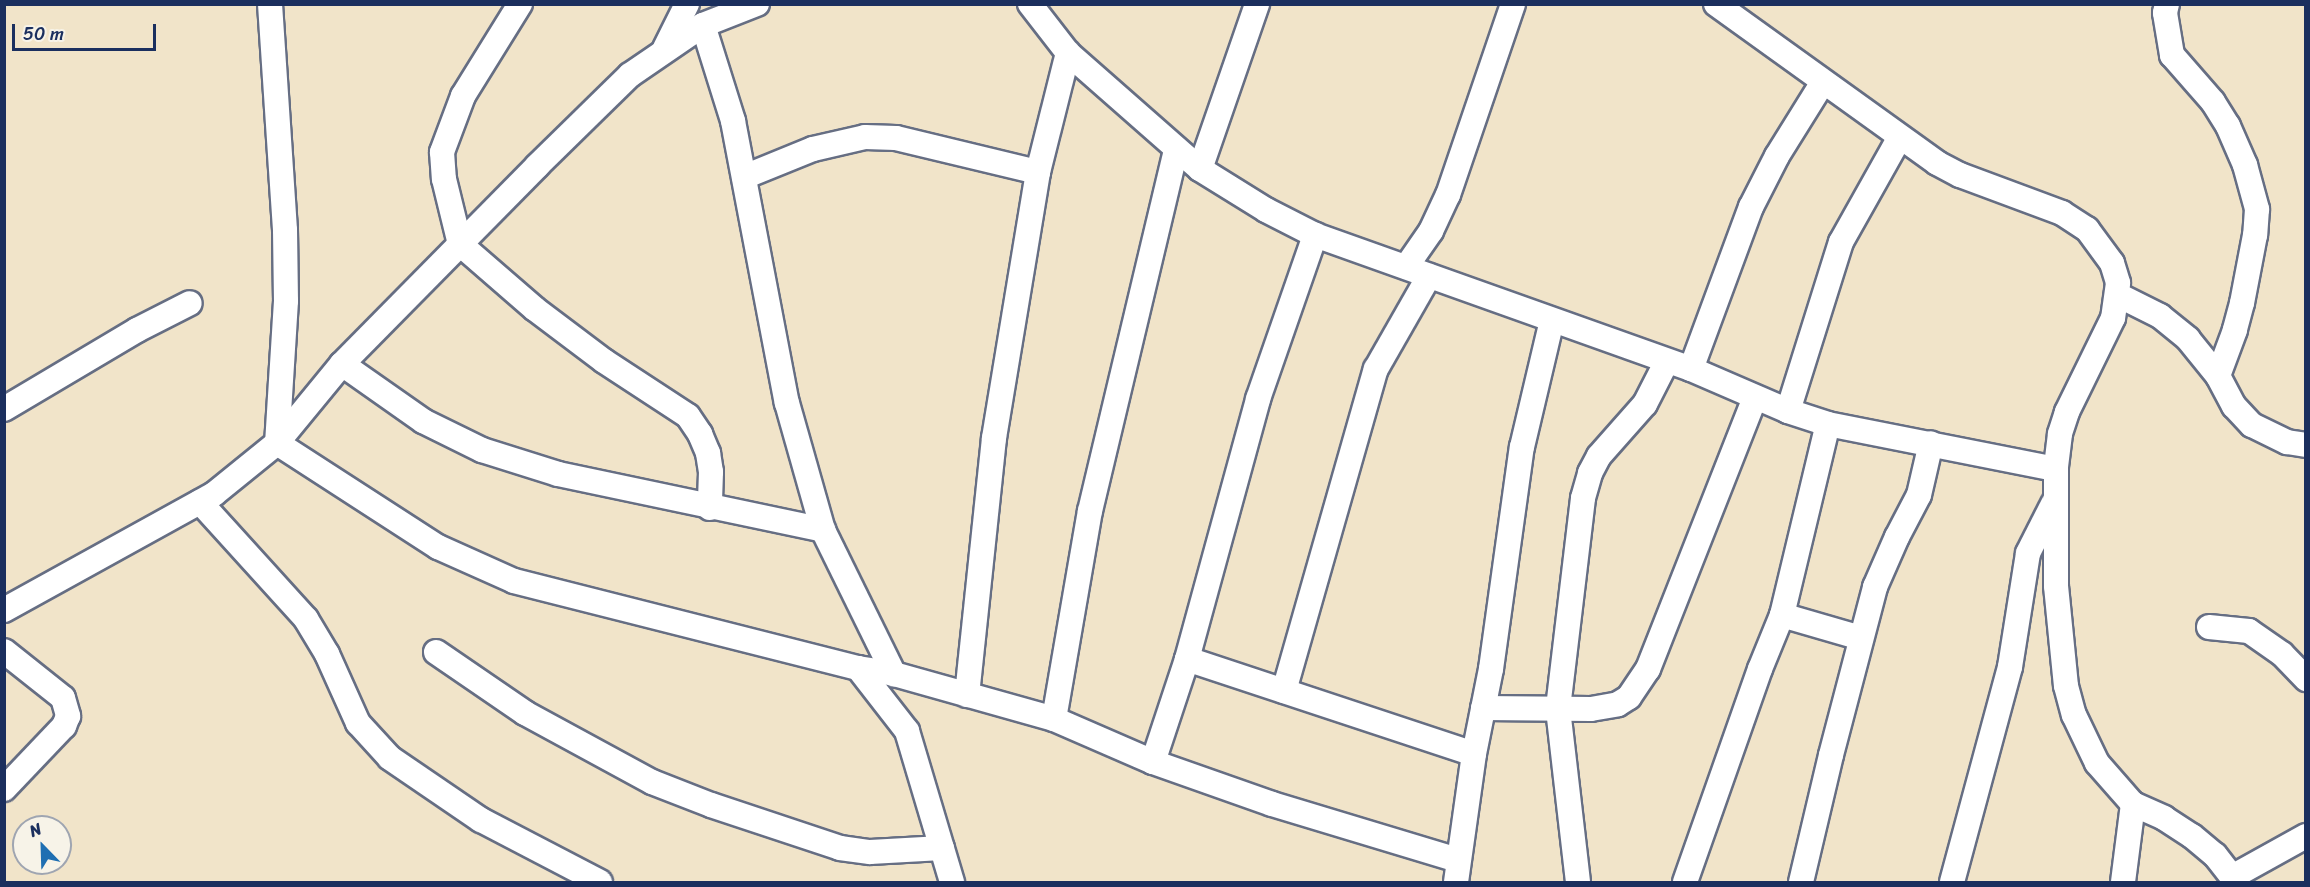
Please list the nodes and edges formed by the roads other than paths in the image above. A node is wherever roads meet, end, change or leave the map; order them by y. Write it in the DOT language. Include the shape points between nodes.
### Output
graph roads {
  1 [pos="270,4"];
  2 [pos="520,4"];
  3 [pos="687,4"];
  4 [pos="756,4"];
  5 [pos="1030,4"];
  6 [pos="1257,4"];
  7 [pos="1513,4"];
  8 [pos="1716,4"];
  9 [pos="2167,4"];
  10 [pos="703,25"];
  11 [pos="664,49"];
  12 [pos="1068,53"];
  13 [pos="1823,82"];
  14 [pos="1900,136"];
  15 [pos="1176,149"];
  16 [pos="1200,168"];
  17 [pos="1038,172"];
  18 [pos="744,177"];
  19 [pos="1315,235"];
  20 [pos="460,244"];
  21 [pos="1406,267"];
  22 [pos="1429,276"];
  23 [pos="2118,295"];
  24 [pos="190,303"];
  25 [pos="1552,320"];
  26 [pos="1667,361"];
  27 [pos="342,364"];
  28 [pos="1691,369"];
  29 [pos="2218,376"];
  30 [pos="1755,397"];
  31 [pos="4,409"];
  32 [pos="1788,411"];
  33 [pos="1828,424"];
  34 [pos="277,443"];
  35 [pos="1931,443"];
  36 [pos="2306,445"];
  37 [pos="2056,469"];
  38 [pos="2055,500"];
  39 [pos="200,502"];
  40 [pos="710,508"];
  41 [pos="823,530"];
  42 [pos="6,605"];
  43 [pos="1782,615"];
  44 [pos="2209,627"];
  45 [pos="1861,638"];
  46 [pos="4,651"];
  47 [pos="436,652"];
  48 [pos="1187,659"];
  49 [pos="858,668"];
  50 [pos="894,675"];
  51 [pos="2306,679"];
  52 [pos="1284,691"];
  53 [pos="967,695"];
  54 [pos="1484,708"];
  55 [pos="1558,708"];
  56 [pos="1054,719"];
  57 [pos="1474,754"];
  58 [pos="1153,762"];
  59 [pos="4,789"];
  60 [pos="2133,804"];
  61 [pos="2306,836"];
  62 [pos="942,848"];
  63 [pos="1457,871"];
  64 [pos="2234,880"];
  65 [pos="600,882"];
  66 [pos="952,882"];
  67 [pos="1578,882"];
  68 [pos="1685,882"];
  69 [pos="1801,882"];
  70 [pos="1952,882"];
  71 [pos="2122,882"];
  1 -- 34 [label="street" via="286,289"];
  2 -- 20 [label="street" via="464,96 442,152 444,179"];
  3 -- 11 [label="street"];
  4 -- 10 [label="street"];
  5 -- 12 [label="street"];
  6 -- 16 [label="street"];
  7 -- 21 [label="street" via="1448,195 1431,231"];
  8 -- 13 [label="street"];
  9 -- 29 [label="street" via="2172,55 2213,102 2228,126 2245,165 2257,209 2242,303"];
  10 -- 11 [label="street"];
  10 -- 18 [label="street" via="734,121"];
  11 -- 20 [label="street" via="630,75"];
  12 -- 15 [label="street"];
  12 -- 17 [label="street"];
  13 -- 14 [label="street"];
  13 -- 28 [label="street" via="1751,207"];
  14 -- 23 [label="street" via="1960,175 2062,213 2087,229 2112,263"];
  14 -- 32 [label="street" via="1842,242"];
  15 -- 16 [label="street"];
  15 -- 56 [label="street" via="1090,511"];
  16 -- 19 [label="street" via="1266,210"];
  17 -- 18 [label="street" via="896,138 865,137 813,149"];
  17 -- 53 [label="street" via="994,438"];
  18 -- 41 [label="street" via="787,403"];
  19 -- 21 [label="street"];
  19 -- 48 [label="street" via="1258,399"];
  20 -- 27 [label="street"];
  20 -- 40 [label="street" via="543,316 688,416 708,453"];
  21 -- 22 [label="street"];
  22 -- 25 [label="street"];
  22 -- 52 [label="street" via="1376,369"];
  23 -- 29 [label="street" via="2160,316 2188,339"];
  23 -- 37 [label="street" via="2112,318 2067,412"];
  24 -- 31 [label="street"];
  25 -- 26 [label="street"];
  25 -- 54 [label="street" via="1522,447"];
  26 -- 28 [label="street"];
  26 -- 55 [label="street" via="1645,404 1599,456 1590,473 1583,498"];
  27 -- 34 [label="street"];
  27 -- 40 [label="street" via="423,422 482,450 558,474"];
  28 -- 30 [label="street"];
  29 -- 36 [label="street" via="2234,406 2252,425 2287,442"];
  30 -- 32 [label="street"];
  30 -- 55 [label="street" via="1641,682 1618,704 1591,709"];
  32 -- 33 [label="street"];
  33 -- 35 [label="street"];
  33 -- 43 [label="street"];
  34 -- 39 [label="street"];
  34 -- 49 [label="street" via="438,547 514,580"];
  35 -- 37 [label="street"];
  35 -- 45 [label="street" via="1919,495 1880,575"];
  37 -- 38 [label="street"];
  38 -- 60 [label="street" via="2055,586 2066,686 2074,715 2097,763"];
  38 -- 70 [label="street" via="2028,553 2010,667"];
  39 -- 42 [label="street"];
  39 -- 65 [label="street" via="306,619 327,654 358,723 390,758 481,820"];
  40 -- 41 [label="street"];
  41 -- 50 [label="street"];
  43 -- 45 [label="street"];
  43 -- 68 [label="street"];
  44 -- 51 [label="street" via="2249,631 2282,654"];
  45 -- 69 [label="street"];
  46 -- 59 [label="street" via="63,698 68,716 64,726"];
  47 -- 62 [label="street" via="525,713 652,782 711,806 840,849 870,852"];
  48 -- 52 [label="street"];
  48 -- 58 [label="street"];
  49 -- 50 [label="street"];
  49 -- 62 [label="street" via="907,730"];
  50 -- 53 [label="street"];
  52 -- 57 [label="street"];
  53 -- 56 [label="street"];
  54 -- 55 [label="street"];
  54 -- 57 [label="street"];
  55 -- 67 [label="street"];
  56 -- 58 [label="street"];
  57 -- 63 [label="street"];
  58 -- 63 [label="street"];
  60 -- 64 [label="street" via="2192,836 2215,855"];
  60 -- 71 [label="street"];
  61 -- 64 [label="street"];
  62 -- 66 [label="street"];
}
